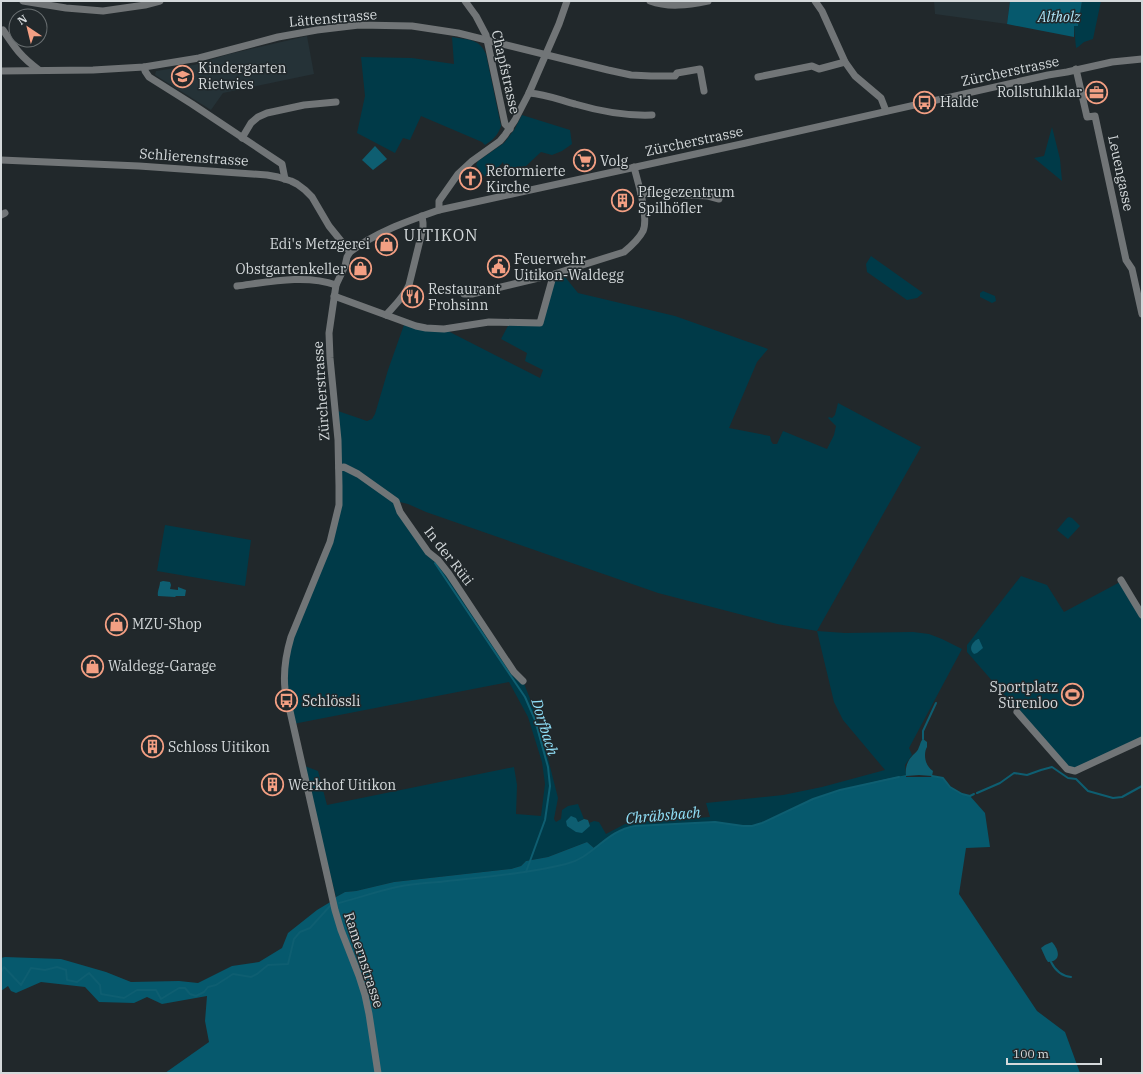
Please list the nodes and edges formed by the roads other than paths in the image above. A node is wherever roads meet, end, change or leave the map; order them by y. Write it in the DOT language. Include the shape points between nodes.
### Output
graph roads {
  1 [pos="24,1"];
  2 [pos="160,1"];
  3 [pos="568,1"];
  4 [pos="650,1"];
  5 [pos="708,1"];
  6 [pos="816,1"];
  7 [pos="467,2"];
  8 [pos="3,30"];
  9 [pos="488,41"];
  10 [pos="546,56"];
  11 [pos="1142,59"];
  12 [pos="845,62"];
  13 [pos="144,67"];
  14 [pos="1076,69"];
  15 [pos="39,70"];
  16 [pos="1,71"];
  17 [pos="758,77"];
  18 [pos="704,91"];
  19 [pos="529,93"];
  20 [pos="336,102"];
  21 [pos="886,111"];
  22 [pos="652,115"];
  23 [pos="510,129"];
  24 [pos="242,138"];
  25 [pos="1,160"];
  26 [pos="634,167"];
  27 [pos="285,179"];
  28 [pos="641,194"];
  29 [pos="719,199"];
  30 [pos="439,210"];
  31 [pos="422,216"];
  32 [pos="350,252"];
  33 [pos="551,275"];
  34 [pos="336,285"];
  35 [pos="237,286"];
  36 [pos="464,294"];
  37 [pos="334,296"];
  38 [pos="1142,314"];
  39 [pos="386,315"];
  40 [pos="339,468"];
  41 [pos="1121,580"];
  42 [pos="1142,615"];
  43 [pos="523,682"];
  44 [pos="1017,712"];
  45 [pos="1142,740"];
  46 [pos="327,878"];
  47 [pos="378,1073"];
  1 -- 2 [label="street" via="103,11"];
  3 -- 10 [label="street"];
  4 -- 5 [label="street" via="675,6"];
  6 -- 12 [label="street"];
  7 -- 9 [label="street, Chapfstrasse" via="484,29"];
  8 -- 15 [label="street" via="17,52"];
  9 -- 10 [label="street, Lättenstrasse"];
  9 -- 13 [label="street, Lättenstrasse" via="458,33 412,26 359,26 278,37 199,58"];
  9 -- 23 [label="street, Chapfstrasse" via="505,124"];
  10 -- 18 [label="street, Lättenstrasse" via="631,75 673,76 700,69"];
  10 -- 19 [label="street"];
  11 -- 14 [label="street, Zürcherstrasse"];
  12 -- 17 [label="street" via="819,69 812,66"];
  12 -- 21 [label="street" via="855,76 881,98"];
  13 -- 15 [label="street, Lättenstrasse"];
  13 -- 24 [label="street" via="149,77"];
  14 -- 21 [label="street, Zürcherstrasse"];
  14 -- 38 [label="street, Leuengasse" via="1087,117 1095,116 1126,260 1132,269"];
  15 -- 16 [label="street, Lättenstrasse"];
  19 -- 22 [label="street" via="610,112"];
  19 -- 23 [label="street"];
  20 -- 24 [label="street" via="267,113 251,123"];
  21 -- 26 [label="street, Zürcherstrasse"];
  23 -- 30 [label="street" via="458,174 438,201"];
  24 -- 27 [label="street" via="282,164"];
  25 -- 27 [label="street, Schlierenstrasse" via="188,169 267,175"];
  26 -- 28 [label="street"];
  26 -- 30 [label="street, Zürcherstrasse"];
  27 -- 32 [label="street, Schlierenstrasse" via="297,184 312,197 329,226"];
  28 -- 29 [label="street" via="708,196"];
  28 -- 33 [label="street" via="644,212 643,231 631,246 624,252"];
  30 -- 31 [label="street, Zürcherstrasse"];
  31 -- 32 [label="street, Zürcherstrasse" via="389,229"];
  31 -- 39 [label="street" via="423,228 409,285 406,293"];
  32 -- 34 [label="street, Zürcherstrasse"];
  33 -- 36 [label="street"];
  33 -- 39 [label="street" via="552,280 540,323 489,322 444,329 416,326"];
  34 -- 35 [label="street" via="327,281 302,280"];
  34 -- 37 [label="street, Zürcherstrasse"];
  37 -- 39 [label="street"];
  37 -- 40 [label="street, Zürcherstrasse" via="329,333"];
  40 -- 43 [label="street, In der Rüti" via="344,467 358,474 396,501 400,512 428,552 449,574"];
  40 -- 46 [label="street, Zürcherstrasse" via="339,505 330,542 294,627 286,653 285,667 285,689"];
  41 -- 42 [label="street"];
  44 -- 45 [label="street" via="1067,769 1075,771"];
  46 -- 47 [label="street, Ramernstrasse" via="334,910 365,995"];
}
